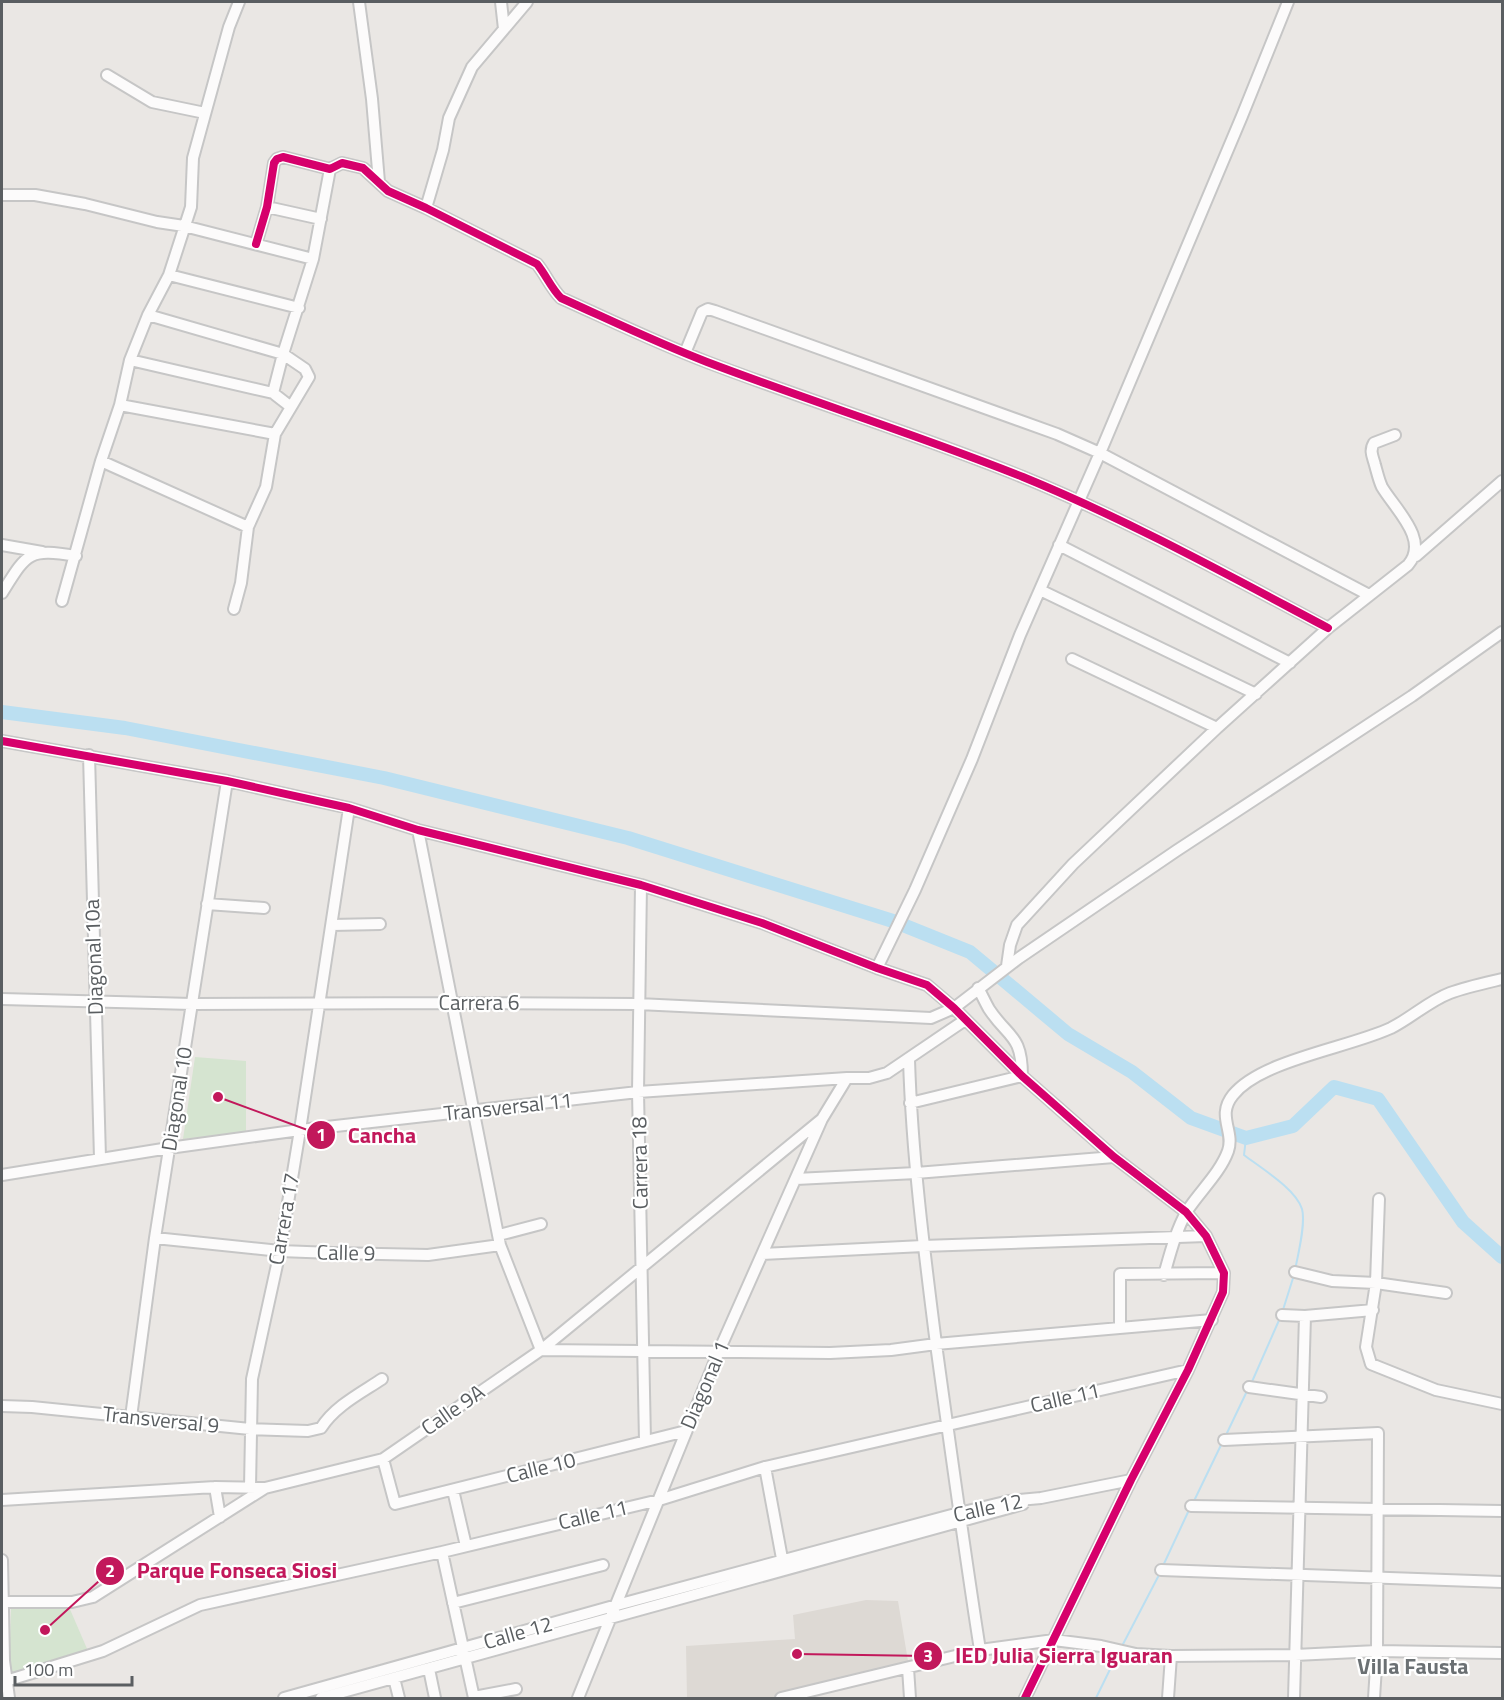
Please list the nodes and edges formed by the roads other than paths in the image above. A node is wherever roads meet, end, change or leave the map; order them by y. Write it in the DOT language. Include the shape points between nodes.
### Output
graph roads {
  1 [pos="238,2"];
  2 [pos="359,2"];
  3 [pos="501,2"];
  4 [pos="527,2"];
  5 [pos="1287,2"];
  6 [pos="504,29"];
  7 [pos="108,75"];
  8 [pos="205,113"];
  9 [pos="330,169"];
  10 [pos="379,182"];
  11 [pos="2,195"];
  12 [pos="267,207"];
  13 [pos="426,207"];
  14 [pos="321,219"];
  15 [pos="184,226"];
  16 [pos="256,244"];
  17 [pos="313,259"];
  18 [pos="169,274"];
  19 [pos="299,308"];
  20 [pos="148,315"];
  21 [pos="685,353"];
  22 [pos="283,354"];
  23 [pos="130,360"];
  24 [pos="273,393"];
  25 [pos="120,405"];
  26 [pos="291,407"];
  27 [pos="275,434"];
  28 [pos="1395,435"];
  29 [pos="1100,453"];
  30 [pos="101,461"];
  31 [pos="1503,481"];
  32 [pos="1078,502"];
  33 [pos="248,527"];
  34 [pos="2,545"];
  35 [pos="1059,545"];
  36 [pos="42,552"];
  37 [pos="76,556"];
  38 [pos="1416,556"];
  39 [pos="1040,590"];
  40 [pos="2,593"];
  41 [pos="1369,595"];
  42 [pos="62,601"];
  43 [pos="234,609"];
  44 [pos="1328,628"];
  45 [pos="1503,632"];
  46 [pos="1071,659"];
  47 [pos="1290,663"];
  48 [pos="1256,694"];
  49 [pos="1217,728"];
  50 [pos="2,741"];
  51 [pos="89,755"];
  52 [pos="227,781"];
  53 [pos="349,808"];
  54 [pos="418,830"];
  55 [pos="640,885"];
  56 [pos="207,904"];
  57 [pos="264,908"];
  58 [pos="380,924"];
  59 [pos="332,925"];
  60 [pos="1007,966"];
  61 [pos="877,968"];
  62 [pos="1503,979"];
  63 [pos="978,988"];
  64 [pos="2,999"];
  65 [pos="95,1001"];
  66 [pos="320,1003"];
  67 [pos="453,1003"];
  68 [pos="192,1004"];
  69 [pos="638,1004"];
  70 [pos="954,1008"];
  71 [pos="965,1020"];
  72 [pos="909,1060"];
  73 [pos="1022,1076"];
  74 [pos="847,1078"];
  75 [pos="638,1092"];
  76 [pos="910,1103"];
  77 [pos="475,1111"];
  78 [pos="822,1119"];
  79 [pos="300,1130"];
  80 [pos="169,1148"];
  81 [pos="1114,1157"];
  82 [pos="100,1158"];
  83 [pos="916,1173"];
  84 [pos="2,1175"];
  85 [pos="796,1179"];
  86 [pos="1379,1199"];
  87 [pos="1186,1212"];
  88 [pos="541,1224"];
  89 [pos="1206,1236"];
  90 [pos="155,1238"];
  91 [pos="1175,1238"];
  92 [pos="500,1240"];
  93 [pos="923,1246"];
  94 [pos="280,1251"];
  95 [pos="762,1254"];
  96 [pos="642,1267"];
  97 [pos="1295,1272"];
  98 [pos="1224,1273"];
  99 [pos="1164,1275"];
  100 [pos="1376,1283"];
  101 [pos="1446,1293"];
  102 [pos="1373,1310"];
  103 [pos="1282,1315"];
  104 [pos="1305,1316"];
  105 [pos="1212,1320"];
  106 [pos="1120,1327"];
  107 [pos="936,1344"];
  108 [pos="541,1350"];
  109 [pos="643,1351"];
  110 [pos="718,1351"];
  111 [pos="1188,1370"];
  112 [pos="382,1379"];
  113 [pos="1250,1387"];
  114 [pos="1303,1395"];
  115 [pos="1321,1397"];
  116 [pos="1503,1404"];
  117 [pos="2,1406"];
  118 [pos="131,1417"];
  119 [pos="947,1425"];
  120 [pos="250,1429"];
  121 [pos="686,1431"];
  122 [pos="1301,1437"];
  123 [pos="1224,1440"];
  124 [pos="645,1442"];
  125 [pos="383,1459"];
  126 [pos="765,1467"];
  127 [pos="1131,1480"];
  128 [pos="215,1487"];
  129 [pos="250,1487"];
  130 [pos="265,1488"];
  131 [pos="453,1490"];
  132 [pos="2,1500"];
  133 [pos="659,1500"];
  134 [pos="1191,1506"];
  135 [pos="1299,1509"];
  136 [pos="1378,1510"];
  137 [pos="1503,1511"];
  138 [pos="220,1517"];
  139 [pos="960,1517"];
  140 [pos="466,1546"];
  141 [pos="442,1552"];
  142 [pos="2,1560"];
  143 [pos="603,1565"];
  144 [pos="783,1565"];
  145 [pos="1161,1570"];
  146 [pos="1297,1576"];
  147 [pos="1377,1578"];
  148 [pos="1503,1582"];
  149 [pos="3,1602"];
  150 [pos="453,1603"];
  151 [pos="617,1605"];
  152 [pos="610,1619"];
  153 [pos="1054,1640"];
  154 [pos="980,1650"];
  155 [pos="1377,1652"];
  156 [pos="1503,1653"];
  157 [pos="464,1654"];
  158 [pos="1295,1655"];
  159 [pos="1171,1656"];
  160 [pos="3,1662"];
  161 [pos="908,1668"];
  162 [pos="429,1669"];
  163 [pos="394,1678"];
  164 [pos="6,1681"];
  165 [pos="365,1681"];
  166 [pos="516,1689"];
  167 [pos="818,1694"];
  168 [pos="9,1698"];
  169 [pos="284,1698"];
  170 [pos="321,1698"];
  171 [pos="399,1698"];
  172 [pos="435,1698"];
  173 [pos="474,1698"];
  174 [pos="578,1698"];
  175 [pos="781,1698"];
  176 [pos="910,1698"];
  177 [pos="1025,1698"];
  178 [pos="1168,1698"];
  179 [pos="1294,1698"];
  180 [pos="1374,1698"];
  1 -- 8 [label="street"];
  2 -- 10 [label="street"];
  3 -- 6 [label="street"];
  4 -- 6 [label="street"];
  5 -- 29 [label="street"];
  6 -- 13 [label="street" via="472,68 449,118"];
  7 -- 8 [label="street" via="152,102"];
  8 -- 15 [label="street" via="193,158 191,207"];
  9 -- 10 [label="street" via="342,162 363,168"];
  9 -- 12 [label="street" via="283,157 277,159"];
  9 -- 14 [label="street"];
  10 -- 13 [label="street" via="388,191"];
  11 -- 15 [label="street" via="35,195"];
  12 -- 14 [label="street"];
  12 -- 16 [label="street"];
  13 -- 21 [label="street" via="537,264 561,298"];
  14 -- 17 [label="street"];
  15 -- 16 [label="street"];
  15 -- 18 [label="street"];
  16 -- 17 [label="street"];
  17 -- 19 [label="street"];
  18 -- 19 [label="street"];
  18 -- 20 [label="street"];
  19 -- 22 [label="street"];
  20 -- 22 [label="street"];
  20 -- 23 [label="street"];
  21 -- 29 [label="street" via="702,312 708,309 1057,434"];
  21 -- 32 [label="street" via="902,430"];
  22 -- 24 [label="street"];
  22 -- 26 [label="street" via="305,369 309,377"];
  23 -- 24 [label="street"];
  23 -- 25 [label="street"];
  24 -- 26 [label="street"];
  25 -- 27 [label="street"];
  25 -- 30 [label="street"];
  26 -- 27 [label="street"];
  27 -- 33 [label="street" via="266,487"];
  28 -- 38 [label="street" via="1374,443 1371,452 1382,487 1407,521"];
  29 -- 32 [label="street"];
  29 -- 41 [label="street"];
  30 -- 33 [label="street"];
  30 -- 37 [label="street"];
  31 -- 38 [label="street"];
  32 -- 35 [label="street"];
  32 -- 44 [label="street"];
  33 -- 43 [label="street"];
  34 -- 36 [label="street"];
  35 -- 39 [label="street"];
  35 -- 47 [label="street"];
  36 -- 37 [label="street"];
  36 -- 40 [label="street" via="23,561"];
  37 -- 42 [label="street"];
  38 -- 41 [label="street"];
  39 -- 48 [label="street"];
  39 -- 61 [label="street" via="972,759"];
  41 -- 44 [label="street"];
  44 -- 47 [label="street"];
  45 -- 60 [label="street"];
  46 -- 49 [label="street"];
  47 -- 48 [label="street"];
  48 -- 49 [label="street"];
  49 -- 60 [label="street" via="1073,864 1017,925"];
  50 -- 51 [label="street"];
  51 -- 52 [label="street"];
  51 -- 65 [label="street, Diagonal 10a"];
  52 -- 53 [label="street"];
  52 -- 56 [label="street, Diagonal 10"];
  53 -- 54 [label="street"];
  53 -- 59 [label="street, Carrera 17"];
  54 -- 55 [label="street"];
  54 -- 67 [label="street"];
  55 -- 61 [label="street" via="762,923"];
  55 -- 69 [label="street, Carrera 18"];
  56 -- 57 [label="street"];
  56 -- 68 [label="street, Diagonal 10"];
  58 -- 59 [label="street"];
  59 -- 66 [label="street, Carrera 17"];
  60 -- 63 [label="street"];
  61 -- 70 [label="street" via="927,985"];
  62 -- 87 [label="street" via="1448,994 1392,1028 1270,1069 1252,1079 1228,1102 1224,1114 1230,1144 1225,1159"];
  63 -- 70 [label="street"];
  63 -- 73 [label="street" via="990,1011 1014,1037"];
  64 -- 65 [label="street, Carrera 6"];
  65 -- 68 [label="street, Carrera 6"];
  65 -- 82 [label="street, Diagonal 10a"];
  66 -- 67 [label="street, Carrera 6"];
  66 -- 68 [label="street, Carrera 6"];
  66 -- 79 [label="street, Carrera 17"];
  67 -- 69 [label="street, Carrera 6"];
  67 -- 77 [label="street"];
  68 -- 80 [label="street, Diagonal 10"];
  69 -- 70 [label="street, Carrera 6" via="931,1018"];
  69 -- 75 [label="street, Carrera 18"];
  70 -- 71 [label="street"];
  71 -- 72 [label="street, Transversal 11"];
  71 -- 73 [label="street"];
  72 -- 74 [label="street, Transversal 11" via="887,1073"];
  72 -- 76 [label="street"];
  73 -- 76 [label="street"];
  73 -- 81 [label="street"];
  74 -- 75 [label="street, Transversal 11"];
  74 -- 78 [label="street, Diagonal 1"];
  75 -- 77 [label="street, Transversal 11"];
  75 -- 96 [label="street, Carrera 18"];
  76 -- 83 [label="street"];
  77 -- 79 [label="street, Transversal 11"];
  77 -- 92 [label="street"];
  78 -- 85 [label="street, Diagonal 1"];
  78 -- 96 [label="street, Calle 9A"];
  79 -- 80 [label="street, Transversal 11"];
  79 -- 94 [label="street, Carrera 17"];
  80 -- 82 [label="street, Transversal 11"];
  80 -- 90 [label="street, Diagonal 10"];
  81 -- 83 [label="street"];
  81 -- 87 [label="street"];
  82 -- 84 [label="street, Transversal 11"];
  83 -- 85 [label="street"];
  83 -- 93 [label="street"];
  85 -- 95 [label="street, Diagonal 1"];
  86 -- 100 [label="street"];
  87 -- 89 [label="street"];
  87 -- 91 [label="street"];
  88 -- 92 [label="street, Calle 9"];
  89 -- 91 [label="street"];
  89 -- 98 [label="street"];
  90 -- 94 [label="street, Calle 9"];
  90 -- 118 [label="street, Diagonal 10"];
  91 -- 93 [label="street"];
  91 -- 99 [label="street"];
  92 -- 94 [label="street, Calle 9" via="428,1255"];
  92 -- 108 [label="street"];
  93 -- 95 [label="street"];
  93 -- 107 [label="street"];
  94 -- 120 [label="street, Carrera 17" via="252,1379"];
  95 -- 110 [label="street, Diagonal 1"];
  96 -- 108 [label="street, Calle 9A"];
  96 -- 109 [label="street, Carrera 18"];
  97 -- 100 [label="street" via="1332,1281"];
  98 -- 99 [label="street"];
  98 -- 105 [label="street" via="1223,1292"];
  99 -- 106 [label="street" via="1120,1274"];
  100 -- 101 [label="street"];
  100 -- 102 [label="street"];
  102 -- 104 [label="street"];
  102 -- 116 [label="street" via="1366,1347 1371,1364 1436,1390"];
  103 -- 104 [label="street"];
  104 -- 114 [label="street"];
  105 -- 106 [label="street"];
  105 -- 111 [label="street"];
  106 -- 107 [label="street"];
  107 -- 110 [label="street" via="830,1353"];
  107 -- 119 [label="street"];
  108 -- 109 [label="street"];
  108 -- 125 [label="street, Calle 9A"];
  109 -- 110 [label="street"];
  109 -- 124 [label="street, Carrera 18"];
  110 -- 121 [label="street, Diagonal 1"];
  111 -- 119 [label="street, Calle 11"];
  111 -- 127 [label="street"];
  112 -- 120 [label="street, Transversal 9" via="327,1418 321,1428"];
  113 -- 114 [label="street"];
  114 -- 115 [label="street"];
  114 -- 122 [label="street"];
  117 -- 118 [label="street, Transversal 9"];
  118 -- 120 [label="street, Transversal 9"];
  119 -- 126 [label="street, Calle 11"];
  119 -- 139 [label="street"];
  120 -- 129 [label="street, Carrera 17"];
  121 -- 124 [label="street, Calle 10"];
  121 -- 133 [label="street, Diagonal 1"];
  122 -- 123 [label="street"];
  122 -- 135 [label="street"];
  122 -- 136 [label="street" via="1378,1433"];
  124 -- 131 [label="street, Calle 10"];
  125 -- 130 [label="street, Calle 9A"];
  125 -- 131 [label="street, Calle 10" via="395,1504"];
  126 -- 133 [label="street, Calle 11"];
  126 -- 144 [label="street"];
  127 -- 139 [label="street, Calle 12" via="1009,1501"];
  127 -- 153 [label="street"];
  128 -- 129 [label="street, Calle 9A"];
  128 -- 132 [label="street, Calle 9A"];
  128 -- 138 [label="street"];
  129 -- 130 [label="street, Calle 9A"];
  130 -- 138 [label="street"];
  131 -- 140 [label="street"];
  133 -- 140 [label="street, Calle 11"];
  133 -- 151 [label="street, Diagonal 1"];
  134 -- 135 [label="street"];
  135 -- 136 [label="street"];
  135 -- 146 [label="street"];
  136 -- 137 [label="street"];
  136 -- 147 [label="street"];
  138 -- 149 [label="street" via="93,1597 72,1602"];
  139 -- 144 [label="street, Calle 12"];
  139 -- 154 [label="street"];
  140 -- 141 [label="street, Calle 11"];
  141 -- 150 [label="street"];
  141 -- 164 [label="street, Calle 11" via="200,1605 103,1651"];
  142 -- 149 [label="street"];
  143 -- 150 [label="street"];
  144 -- 151 [label="street, Calle 12"];
  144 -- 152 [label="street, Calle 12"];
  145 -- 146 [label="street"];
  146 -- 147 [label="street"];
  146 -- 158 [label="street"];
  147 -- 148 [label="street"];
  147 -- 155 [label="street"];
  149 -- 160 [label="street"];
  150 -- 157 [label="street"];
  151 -- 152 [label="street, Diagonal 1"];
  151 -- 157 [label="street, Calle 12"];
  152 -- 157 [label="street, Calle 12"];
  152 -- 174 [label="street, Diagonal 1"];
  153 -- 154 [label="street"];
  153 -- 159 [label="street"];
  153 -- 177 [label="street"];
  154 -- 161 [label="street"];
  155 -- 156 [label="street"];
  155 -- 158 [label="street"];
  155 -- 180 [label="street"];
  157 -- 162 [label="street, Calle 12"];
  157 -- 165 [label="street, Calle 12"];
  157 -- 173 [label="street"];
  158 -- 159 [label="street"];
  158 -- 179 [label="street"];
  159 -- 178 [label="street"];
  160 -- 164 [label="street"];
  161 -- 167 [label="street"];
  161 -- 176 [label="street"];
  162 -- 163 [label="street, Calle 12"];
  162 -- 172 [label="street"];
  163 -- 165 [label="street, Calle 12"];
  163 -- 171 [label="street"];
  164 -- 168 [label="street"];
  165 -- 169 [label="street, Calle 12"];
  165 -- 170 [label="street, Calle 12"];
  166 -- 173 [label="street"];
  167 -- 175 [label="street"];
}
